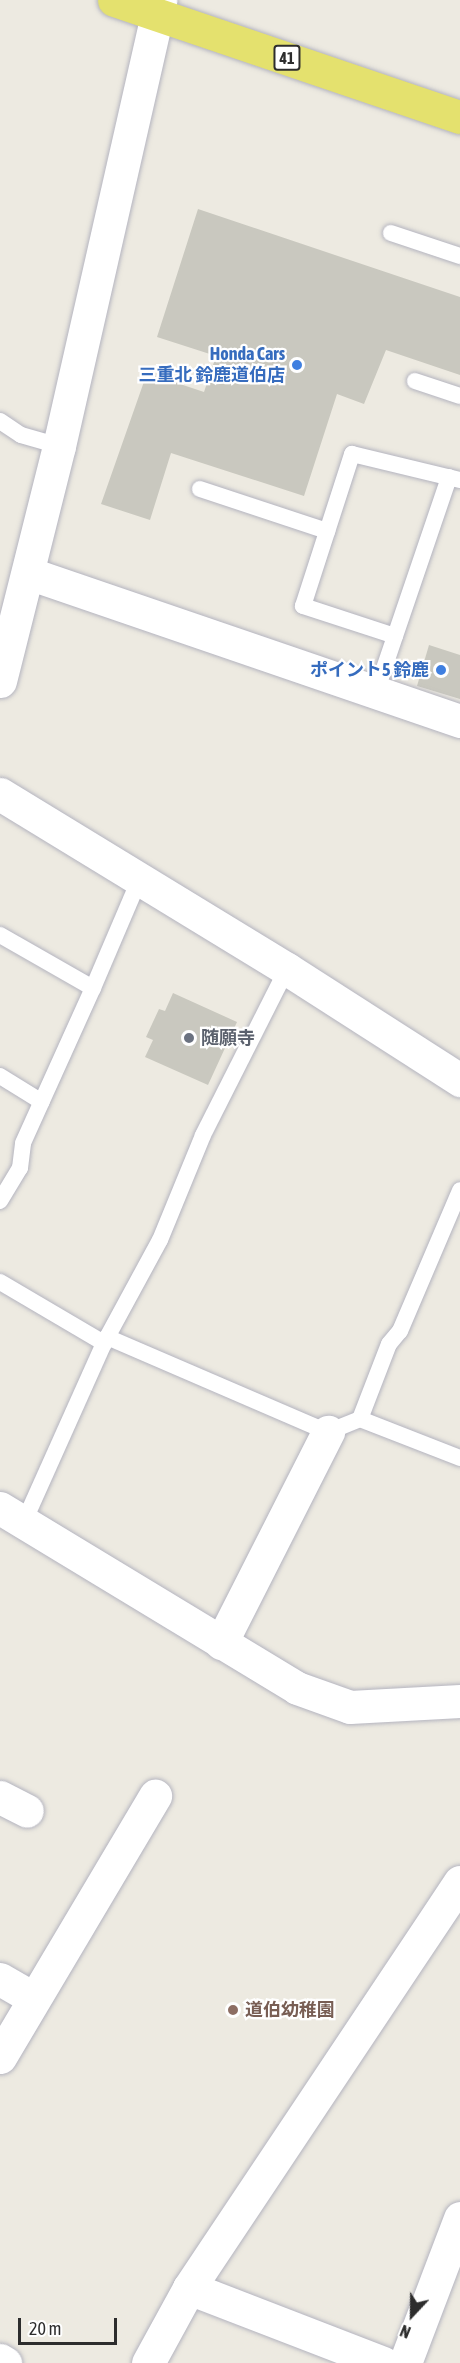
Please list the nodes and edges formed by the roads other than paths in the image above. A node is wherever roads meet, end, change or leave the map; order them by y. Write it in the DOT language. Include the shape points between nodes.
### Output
graph roads {
  1 [pos="114,0"];
  2 [pos="158,7"];
  3 [pos="460,117"];
  4 [pos="391,233"];
  5 [pos="460,256"];
  6 [pos="415,381"];
  7 [pos="460,396"];
  8 [pos="0,421"];
  9 [pos="58,446"];
  10 [pos="455,478"];
  11 [pos="200,489"];
  12 [pos="327,531"];
  13 [pos="28,573"];
  14 [pos="395,636"];
  15 [pos="2,666"];
  16 [pos="376,692"];
  17 [pos="460,721"];
  18 [pos="0,794"];
  19 [pos="139,880"];
  20 [pos="0,935"];
  21 [pos="287,969"];
  22 [pos="93,988"];
  23 [pos="0,1076"];
  24 [pos="460,1080"];
  25 [pos="42,1102"];
  26 [pos="460,1190"];
  27 [pos="0,1201"];
  28 [pos="0,1282"];
  29 [pos="106,1340"];
  30 [pos="360,1419"];
  31 [pos="328,1432"];
  32 [pos="460,1458"];
  33 [pos="12,1515"];
  34 [pos="221,1643"];
  35 [pos="460,1701"];
  36 [pos="155,1796"];
  37 [pos="460,1882"];
  38 [pos="451,1914"];
  39 [pos="0,1978"];
  40 [pos="33,1998"];
  41 [pos="0,2057"];
  42 [pos="460,2218"];
  43 [pos="189,2288"];
  44 [pos="0,2360"];
  45 [pos="5,2363"];
  46 [pos="148,2363"];
  47 [pos="383,2363"];
  48 [pos="405,2363"];
  1 -- 2 [label="main road, 41"];
  2 -- 3 [label="main road, 41"];
  2 -- 9 [label="street"];
  4 -- 5 [label="lane"];
  6 -- 7 [label="lane"];
  8 -- 9 [label="lane" via="21,435"];
  9 -- 13 [label="street"];
  10 -- 12 [label="lane" via="352,454"];
  10 -- 14 [label="lane"];
  11 -- 12 [label="lane"];
  12 -- 14 [label="lane" via="303,606"];
  13 -- 15 [label="street"];
  13 -- 16 [label="street"];
  14 -- 16 [label="lane"];
  16 -- 17 [label="street"];
  18 -- 19 [label="street"];
  19 -- 21 [label="street"];
  19 -- 22 [label="lane"];
  20 -- 22 [label="lane"];
  21 -- 24 [label="street"];
  21 -- 29 [label="lane" via="203,1135 160,1240"];
  22 -- 25 [label="lane"];
  23 -- 25 [label="lane"];
  25 -- 27 [label="lane" via="23,1143 20,1168"];
  26 -- 30 [label="lane" via="400,1331 389,1344"];
  28 -- 29 [label="lane"];
  29 -- 31 [label="lane"];
  29 -- 33 [label="lane"];
  30 -- 31 [label="lane"];
  30 -- 32 [label="lane"];
  31 -- 34 [label="street"];
  33 -- 34 [label="street"];
  34 -- 35 [label="street" via="297,1688 350,1707"];
  36 -- 40 [label="street"];
  37 -- 38 [label="street"];
  38 -- 43 [label="street"];
  39 -- 40 [label="street"];
  40 -- 41 [label="street"];
  42 -- 48 [label="street"];
  43 -- 46 [label="street"];
  43 -- 47 [label="street"];
  44 -- 45 [label="street"];
}
